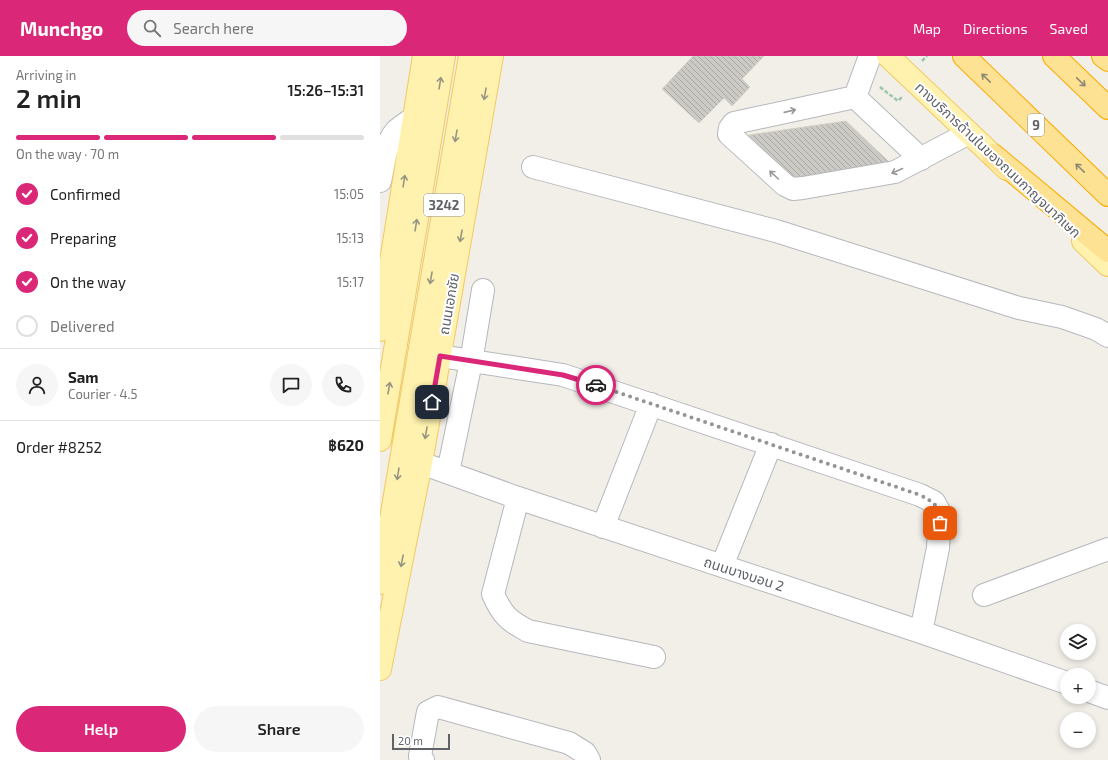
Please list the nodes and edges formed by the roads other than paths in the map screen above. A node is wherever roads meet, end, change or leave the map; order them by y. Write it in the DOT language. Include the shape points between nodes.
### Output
graph roads {
  1 [pos="424,56"];
  2 [pos="444,56"];
  3 [pos="470,56"];
  4 [pos="492,56"];
  5 [pos="870,56"];
  6 [pos="888,56"];
  7 [pos="964,56"];
  8 [pos="1054,56"];
  9 [pos="1104,56"];
  10 [pos="1108,60"];
  11 [pos="855,96"];
  12 [pos="1108,108"];
  13 [pos="414,118"];
  14 [pos="969,133"];
  15 [pos="993,155"];
  16 [pos="921,159"];
  17 [pos="533,167"];
  18 [pos="380,181"];
  19 [pos="1108,195"];
  20 [pos="1108,251"];
  21 [pos="1108,265"];
  22 [pos="483,290"];
  23 [pos="380,330"];
  24 [pos="1108,336"];
  25 [pos="440,356"];
  26 [pos="471,362"];
  27 [pos="652,404"];
  28 [pos="380,440"];
  29 [pos="771,444"];
  30 [pos="421,463"];
  31 [pos="448,472"];
  32 [pos="518,498"];
  33 [pos="603,527"];
  34 [pos="1108,549"];
  35 [pos="722,566"];
  36 [pos="380,583"];
  37 [pos="984,596"];
  38 [pos="921,632"];
  39 [pos="654,657"];
  40 [pos="380,669"];
  41 [pos="1060,682"];
  42 [pos="1096,694"];
  43 [pos="1108,698"];
  44 [pos="423,760"];
  45 [pos="589,760"];
  1 -- 13 [label="main road"];
  28 -- 2 [label="main road, 3242, one-way"];
  3 -- 36 [label="main road, ถนนเอกชัย / 3242, one-way"];
  4 -- 25 [label="main road, ถนนเอกชัย, one-way"];
  5 -- 11 [label="street"];
  6 -- 14 [label="main road, ทางบริการด้านในของถนนกาญจนาภิเษก"];
  19 -- 7 [label="highway, 9, one-way"];
  8 -- 12 [label="highway, one-way"];
  9 -- 10 [label="highway"];
  11 -- 16 [label="street"];
  16 -- 11 [label="street, one-way" via="887,175 793,189 785,185 729,134 734,124"];
  13 -- 18 [label="street" via="392,135"];
  23 -- 13 [label="main road, one-way"];
  14 -- 15 [label="main road, ทางบริการด้านในของถนนกาญจนาภิเษก"];
  14 -- 16 [label="street"];
  15 -- 20 [label="highway"];
  15 -- 21 [label="main road, ทางบริการด้านในของถนนกาญจนาภิเษก"];
  17 -- 24 [label="street" via="776,231 1019,308 1062,317"];
  22 -- 26 [label="street"];
  25 -- 26 [label="street"];
  25 -- 30 [label="main road, ถนนเอกชัย, one-way"];
  26 -- 27 [label="street" via="563,375"];
  26 -- 31 [label="street"];
  27 -- 29 [label="street"];
  27 -- 33 [label="street"];
  29 -- 35 [label="street"];
  29 -- 38 [label="street" via="934,502 940,513 938,548"];
  30 -- 31 [label="street, ถนนบางบอน 2"];
  30 -- 40 [label="main road, ถนนเอกชัย, one-way"];
  31 -- 32 [label="street, ถนนบางบอน 2"];
  32 -- 33 [label="street, ถนนบางบอน 2"];
  32 -- 39 [label="street" via="493,594 500,609 512,622 528,631"];
  33 -- 35 [label="street, ถนนบางบอน 2"];
  34 -- 37 [label="street"];
  35 -- 38 [label="street, ถนนบางบอน 2"];
  38 -- 41 [label="street, ถนนบางบอน 2"];
  42 -- 43 [label="street"];
  44 -- 45 [label="street" via="420,756 428,712 438,707 569,743 585,753"];
}
